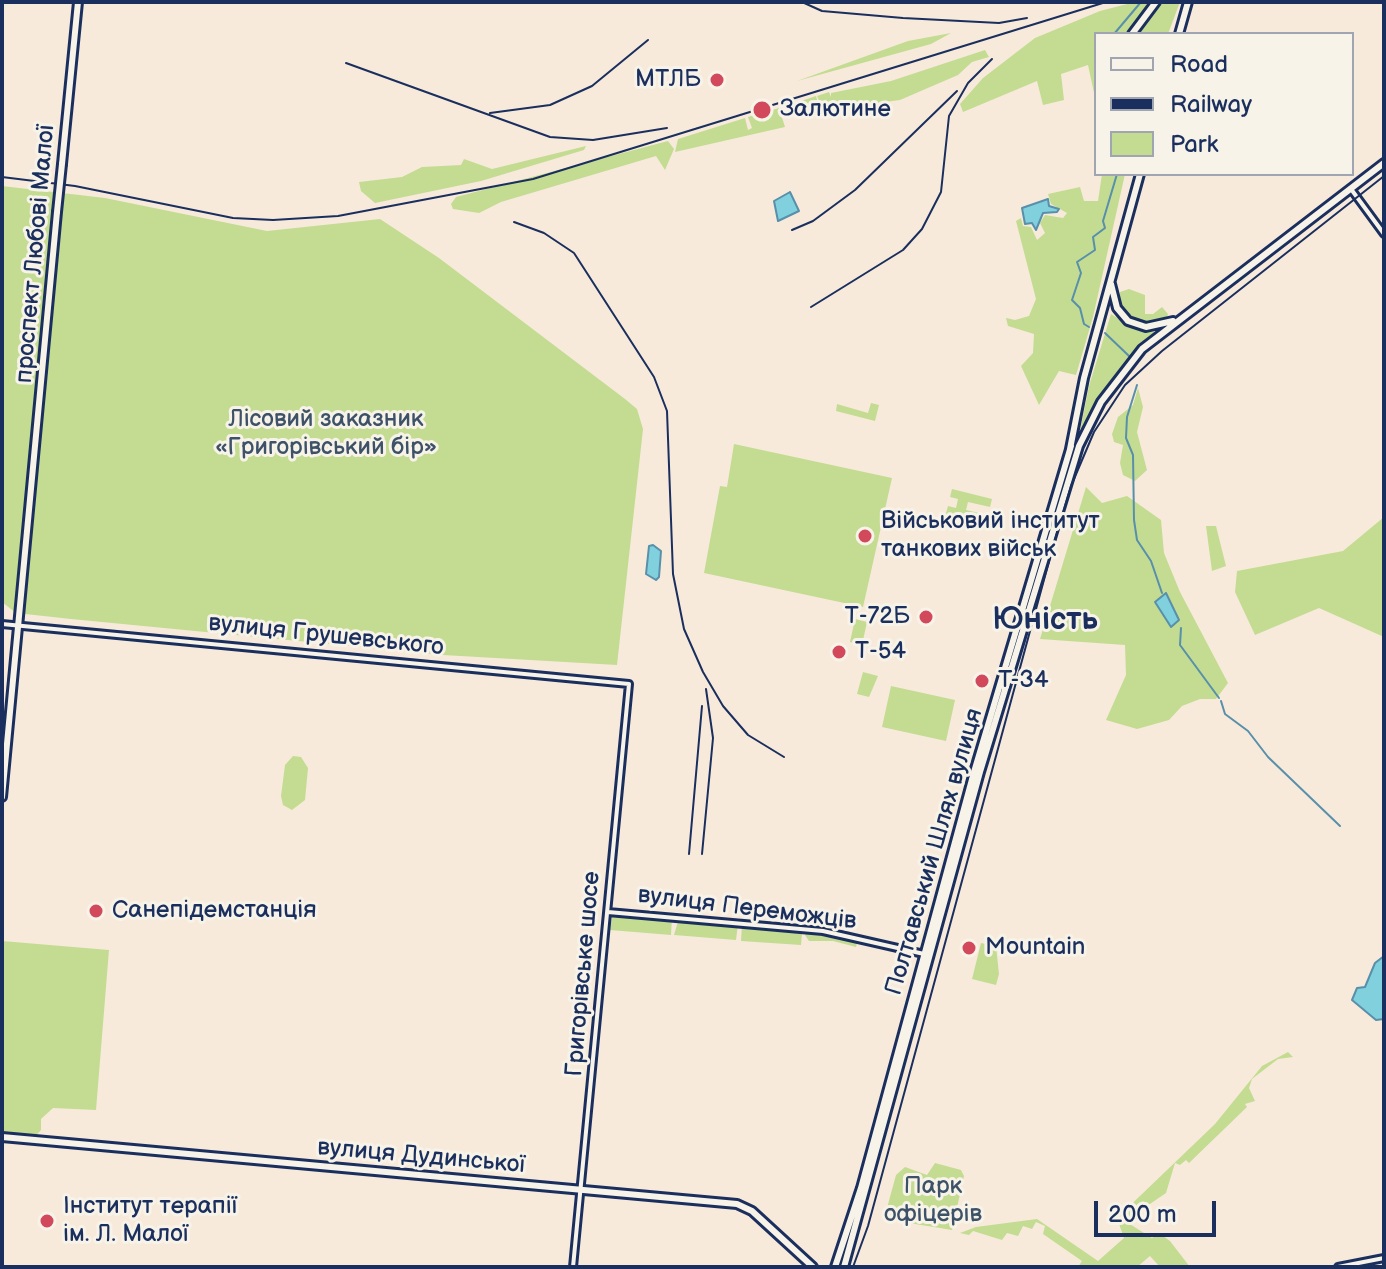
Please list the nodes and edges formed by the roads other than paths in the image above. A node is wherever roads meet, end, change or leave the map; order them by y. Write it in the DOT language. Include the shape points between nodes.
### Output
graph roads {
  1 [pos="78,2"];
  2 [pos="1156,2"];
  3 [pos="1188,2"];
  4 [pos="1134,32"];
  5 [pos="1180,32"];
  6 [pos="1384,163"];
  7 [pos="1139,176"];
  8 [pos="1349,187"];
  9 [pos="1384,234"];
  10 [pos="1111,281"];
  11 [pos="1177,320"];
  12 [pos="1152,327"];
  13 [pos="1156,336"];
  14 [pos="1071,446"];
  15 [pos="1067,477"];
  16 [pos="2,624"];
  17 [pos="19,625"];
  18 [pos="629,684"];
  19 [pos="2,797"];
  20 [pos="607,912"];
  21 [pos="927,955"];
  22 [pos="2,1137"];
  23 [pos="582,1190"];
  24 [pos="1384,1258"];
  25 [pos="573,1267"];
  26 [pos="813,1267"];
  27 [pos="835,1267"];
  28 [pos="844,1267"];
  29 [pos="1338,1267"];
  1 -- 17 [label="main road, проспект Любові Малої, bridge"];
  2 -- 4 [label="main road"];
  3 -- 5 [label="main road"];
  6 -- 8 [label="main road"];
  7 -- 10 [label="main road, Полтавський Шлях вулиця"];
  8 -- 9 [label="street"];
  8 -- 11 [label="main road"];
  10 -- 12 [label="main road" via="1121,315 1135,325"];
  10 -- 14 [label="main road, Полтавський Шлях вулиця"];
  11 -- 12 [label="main road"];
  11 -- 13 [label="main road"];
  12 -- 13 [label="main road"];
  13 -- 15 [label="main road" via="1101,402"];
  14 -- 15 [label="main road, Полтавський Шлях вулиця"];
  14 -- 21 [label="main road, Полтавський Шлях вулиця"];
  15 -- 21 [label="main road, Полтавський Шлях вулиця"];
  16 -- 17 [label="street, вулиця Грушевського"];
  17 -- 18 [label="street, вулиця Грушевського"];
  17 -- 19 [label="main road, проспект Любові Малої"];
  18 -- 20 [label="street, Григорівське шосе"];
  20 -- 21 [label="street, вулиця Переможців" via="823,931"];
  20 -- 23 [label="street, Григорівське шосе"];
  21 -- 27 [label="main road, Полтавський Шлях вулиця"];
  21 -- 28 [label="main road, Полтавський Шлях вулиця"];
  22 -- 23 [label="main road, вулиця Дудинської"];
  23 -- 25 [label="street, Григорівське шосе"];
  23 -- 26 [label="main road, вулиця Дудинської" via="741,1204"];
  24 -- 29 [label="street"];
}
